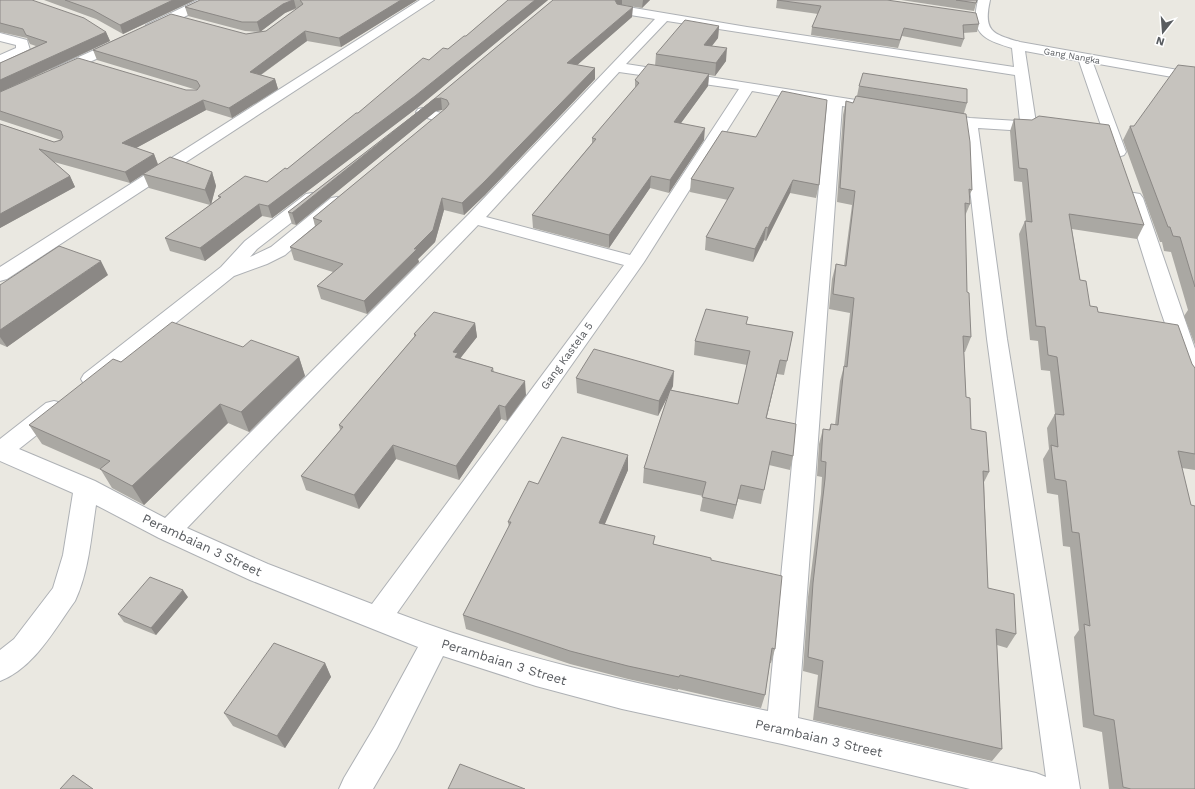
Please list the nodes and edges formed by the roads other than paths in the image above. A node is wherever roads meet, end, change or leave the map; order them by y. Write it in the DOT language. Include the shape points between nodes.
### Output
graph roads {
  1 [pos="208,0"];
  2 [pos="428,0"];
  3 [pos="984,0"];
  4 [pos="622,10"];
  5 [pos="965,14"];
  6 [pos="174,17"];
  7 [pos="664,17"];
  8 [pos="980,17"];
  9 [pos="189,21"];
  10 [pos="142,32"];
  11 [pos="110,34"];
  12 [pos="0,37"];
  13 [pos="1018,46"];
  14 [pos="1084,57"];
  15 [pos="0,60"];
  16 [pos="80,61"];
  17 [pos="616,67"];
  18 [pos="103,68"];
  19 [pos="1021,72"];
  20 [pos="1195,77"];
  21 [pos="46,78"];
  22 [pos="748,87"];
  23 [pos="835,100"];
  24 [pos="887,109"];
  25 [pos="925,116"];
  26 [pos="410,122"];
  27 [pos="970,123"];
  28 [pos="428,127"];
  29 [pos="324,188"];
  30 [pos="350,191"];
  31 [pos="474,220"];
  32 [pos="635,262"];
  33 [pos="228,272"];
  34 [pos="0,275"];
  35 [pos="1195,378"];
  36 [pos="0,452"];
  37 [pos="86,488"];
  38 [pos="168,530"];
  39 [pos="377,619"];
  40 [pos="436,641"];
  41 [pos="0,668"];
  42 [pos="782,728"];
  43 [pos="355,789"];
  44 [pos="1036,789"];
  45 [pos="1064,789"];
  1 -- 6 [label="street"];
  2 -- 34 [label="street"];
  3 -- 8 [label="street"];
  4 -- 7 [label="street"];
  5 -- 8 [label="street"];
  6 -- 9 [label="street"];
  6 -- 10 [label="street"];
  7 -- 17 [label="street"];
  7 -- 19 [label="street"];
  8 -- 13 [label="street, Gang Nangka" via="984,31"];
  11 -- 16 [label="street" via="126,39"];
  12 -- 15 [label="street" via="22,43 23,47 23,50"];
  13 -- 14 [label="street, Gang Nangka"];
  13 -- 19 [label="street"];
  14 -- 20 [label="street, Gang Nangka"];
  14 -- 35 [label="street"];
  16 -- 18 [label="street"];
  16 -- 21 [label="street"];
  17 -- 22 [label="street"];
  17 -- 31 [label="street"];
  19 -- 27 [label="street" via="1027,126"];
  22 -- 23 [label="street"];
  22 -- 32 [label="street, Gang Kastela 5"];
  23 -- 24 [label="street"];
  23 -- 42 [label="street"];
  25 -- 27 [label="street"];
  26 -- 28 [label="street" via="437,110"];
  27 -- 45 [label="street" via="997,339"];
  29 -- 33 [label="street" via="251,245"];
  30 -- 33 [label="street" via="278,251"];
  31 -- 32 [label="street"];
  31 -- 38 [label="street"];
  32 -- 39 [label="street, Gang Kastela 5"];
  33 -- 36 [label="street"];
  36 -- 37 [label="street, Perambaian 3 Street"];
  37 -- 38 [label="street, Perambaian 3 Street"];
  37 -- 41 [label="street" via="76,555 65,593 24,648"];
  38 -- 39 [label="street, Perambaian 3 Street" via="259,572"];
  39 -- 40 [label="street, Perambaian 3 Street"];
  40 -- 42 [label="street, Perambaian 3 Street" via="622,695"];
  40 -- 43 [label="street"];
  42 -- 44 [label="street, Perambaian 3 Street"];
}
